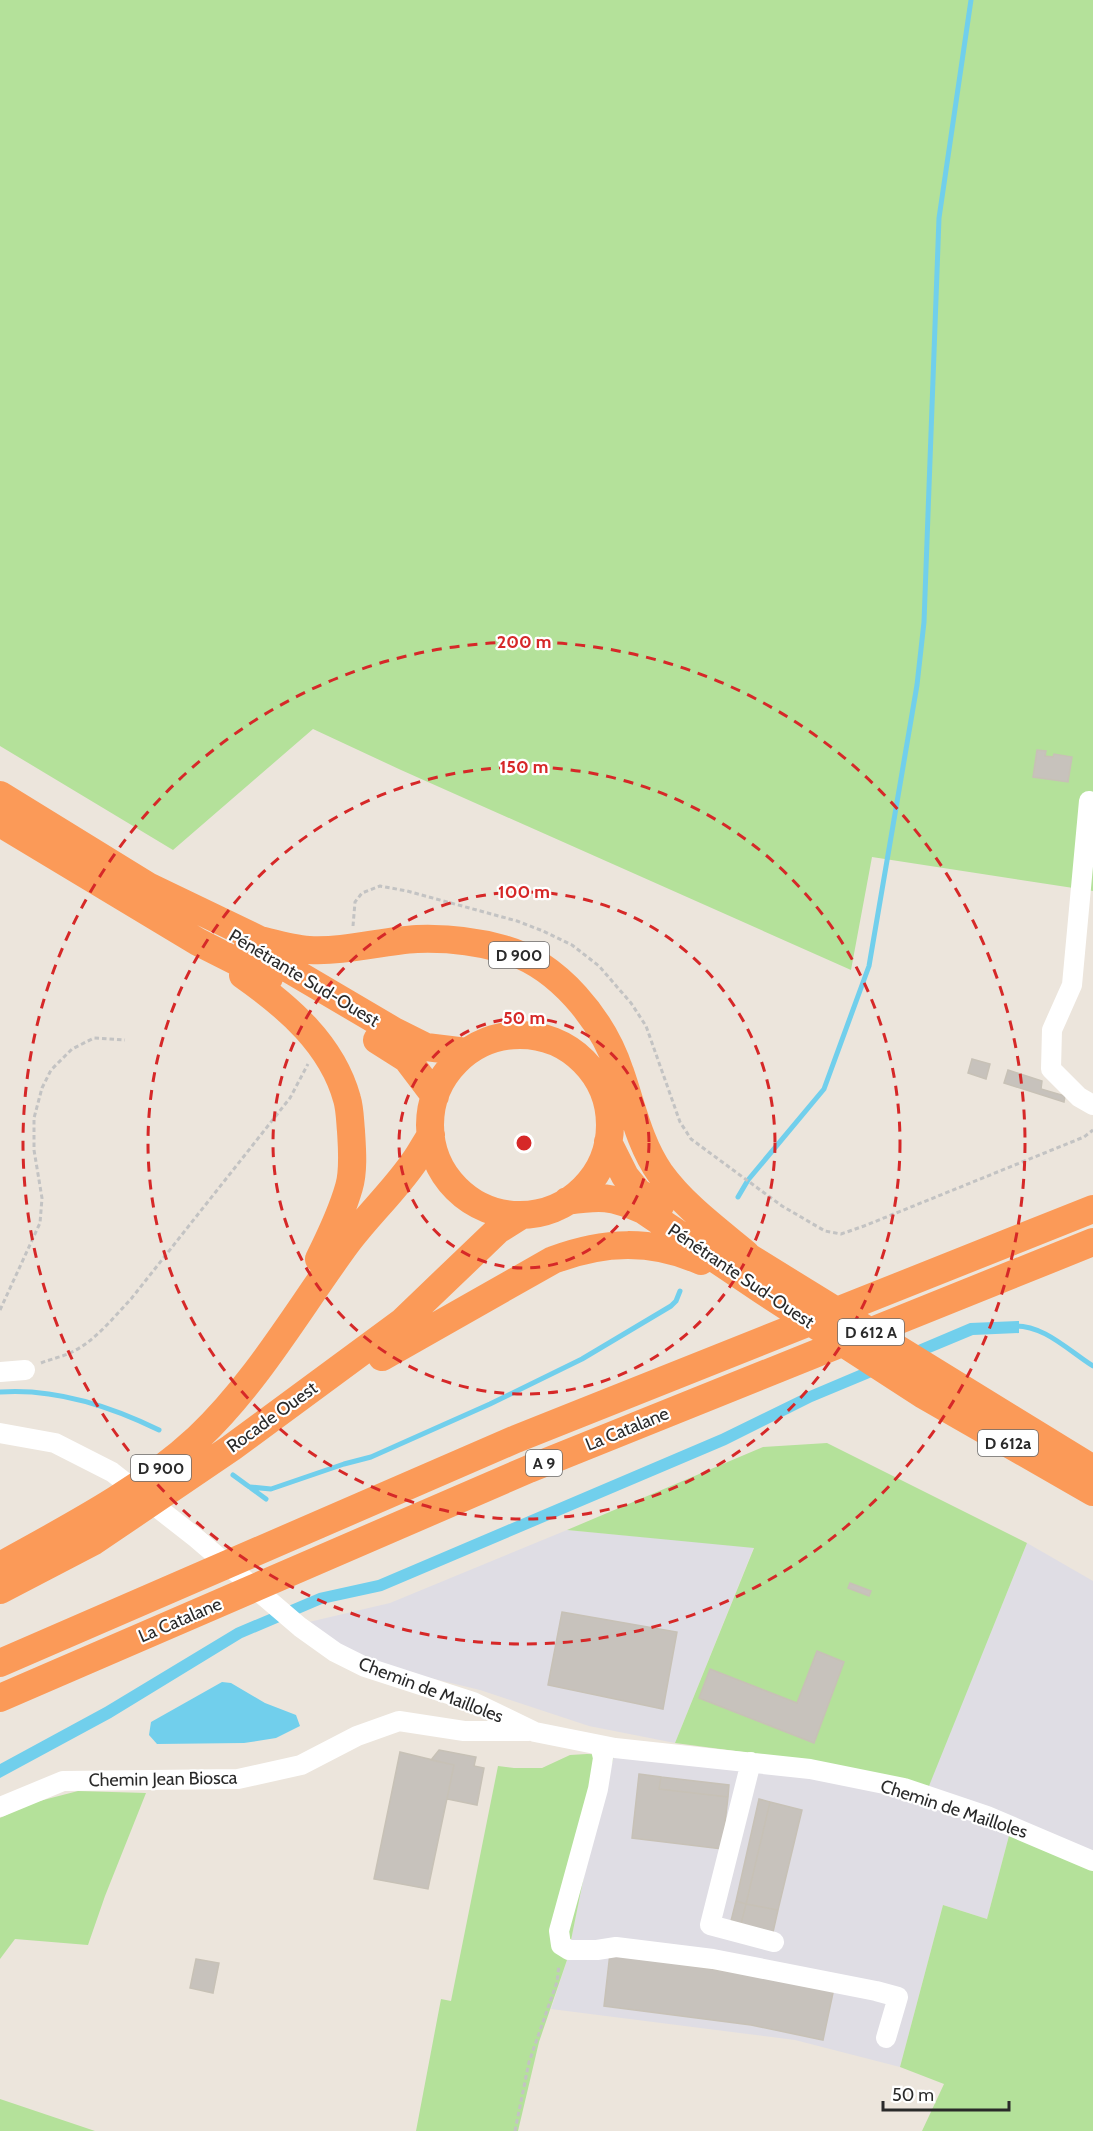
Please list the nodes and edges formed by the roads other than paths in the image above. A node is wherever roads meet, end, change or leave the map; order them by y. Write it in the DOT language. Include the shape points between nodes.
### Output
graph roads {
  1 [pos="0,795"];
  2 [pos="1089,801"];
  3 [pos="0,823"];
  4 [pos="148,886"];
  5 [pos="198,942"];
  6 [pos="467,1052"];
  7 [pos="435,1096"];
  8 [pos="1093,1106"];
  9 [pos="431,1135"];
  10 [pos="608,1142"];
  11 [pos="567,1201"];
  12 [pos="1093,1209"];
  13 [pos="522,1215"];
  14 [pos="1091,1249"];
  15 [pos="746,1254"];
  16 [pos="763,1291"];
  17 [pos="287,1329"];
  18 [pos="25,1370"];
  19 [pos="0,1372"];
  20 [pos="953,1383"];
  21 [pos="922,1394"];
  22 [pos="0,1433"];
  23 [pos="247,1436"];
  24 [pos="1093,1469"];
  25 [pos="1093,1492"];
  26 [pos="0,1566"];
  27 [pos="0,1590"];
  28 [pos="0,1663"];
  29 [pos="0,1698"];
  30 [pos="535,1732"];
  31 [pos="600,1745"];
  32 [pos="751,1762"];
  33 [pos="0,1807"];
  34 [pos="1093,1861"];
  35 [pos="774,1942"];
  36 [pos="886,2038"];
  1 -- 4 [label="highway, Pénétrante Sud-Ouest / D 900"];
  2 -- 8 [label="street" via="1072,985 1052,1030 1051,1069"];
  3 -- 5 [label="highway"];
  4 -- 6 [label="highway, Pénétrante Sud-Ouest / D 900" via="394,1031 426,1047"];
  4 -- 15 [label="highway, Pénétrante Sud-Ouest / D 900" via="260,940 309,950 454,939 504,949 528,959 580,1000 603,1032 643,1142 660,1173 699,1216"];
  5 -- 7 [label="highway" via="358,1027 407,1059"];
  5 -- 17 [label="highway" via="302,1022 331,1061 348,1100 350,1184 338,1222"];
  6 -- 7 [label="highway, Rocade Ouest" via="448,1072"];
  6 -- 10 [label="highway, Rocade Ouest" via="484,1042 522,1034 560,1044 590,1068 601,1085 608,1103"];
  7 -- 9 [label="highway, Rocade Ouest"];
  9 -- 13 [label="highway, Rocade Ouest" via="441,1167 461,1192 490,1209"];
  9 -- 17 [label="highway, Rocade Ouest / D 900" via="414,1162 348,1241"];
  10 -- 11 [label="highway, Rocade Ouest" via="594,1176"];
  10 -- 15 [label="highway, Pénétrante Sud-Ouest" via="638,1192"];
  11 -- 13 [label="highway, Rocade Ouest" via="545,1211"];
  11 -- 16 [label="highway, Pénétrante Sud-Ouest" via="598,1196 621,1200 643,1210"];
  12 -- 28 [label="highway, La Catalane / A 9" via="516,1439"];
  13 -- 23 [label="highway, Rocade Ouest / D 900" via="498,1230 402,1322"];
  14 -- 29 [label="highway, La Catalane / A 9" via="528,1469"];
  15 -- 20 [label="highway, Pénétrante Sud-Ouest / D 612 A"];
  16 -- 21 [label="highway, Pénétrante Sud-Ouest / D 612 A"];
  16 -- 23 [label="highway" via="669,1249 647,1245 602,1246 576,1252 553,1260 485,1297"];
  17 -- 26 [label="highway, Rocade Ouest / D 900" via="198,1438 157,1471 83,1520"];
  18 -- 19 [label="street"];
  20 -- 24 [label="highway, D 612a"];
  21 -- 25 [label="highway, Pénétrante Sud-Ouest / D 612a"];
  22 -- 30 [label="street, Chemin de Mailloles" via="55,1443 112,1472 335,1652 365,1667 473,1702"];
  23 -- 27 [label="highway, Rocade Ouest / D 900" via="94,1541"];
  30 -- 31 [label="street, Chemin de Mailloles"];
  30 -- 33 [label="street, Chemin Jean Biosca" via="464,1731 399,1721 357,1736 301,1765 238,1779 63,1781"];
  31 -- 32 [label="street, Chemin de Mailloles"];
  31 -- 36 [label="street" via="603,1758 598,1789 559,1931 561,1945 568,1950 616,1947 713,1959 898,1997"];
  32 -- 34 [label="street, Chemin de Mailloles" via="904,1788 987,1816"];
  32 -- 35 [label="street" via="710,1924"];
}
